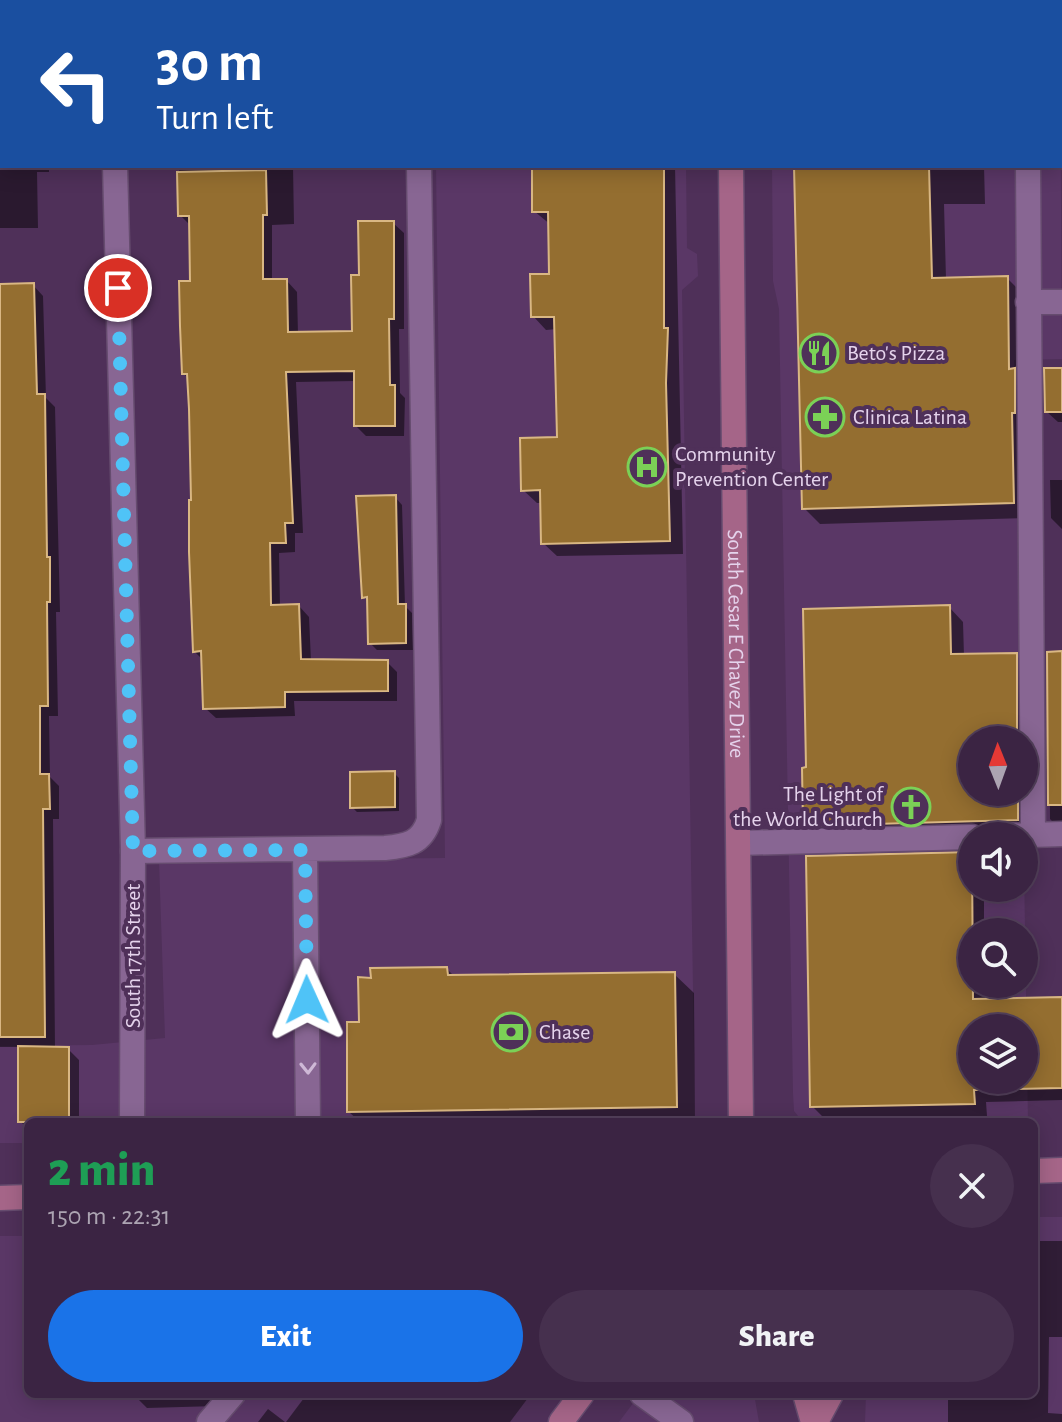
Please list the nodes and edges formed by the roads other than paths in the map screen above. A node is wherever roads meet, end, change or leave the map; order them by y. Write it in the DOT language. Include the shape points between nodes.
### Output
graph roads {
  1 [pos="115,168"];
  2 [pos="419,168"];
  3 [pos="731,168"];
  4 [pos="1028,168"];
  5 [pos="1028,302"];
  6 [pos="1062,302"];
  7 [pos="1033,822"];
  8 [pos="1062,834"];
  9 [pos="1038,835"];
  10 [pos="958,837"];
  11 [pos="739,843"];
  12 [pos="305,850"];
  13 [pos="133,851"];
  14 [pos="132,1118"];
  15 [pos="308,1118"];
  16 [pos="741,1118"];
  17 [pos="1062,1170"];
  18 [pos="1038,1171"];
  19 [pos="24,1197"];
  20 [pos="0,1198"];
  21 [pos="230,1398"];
  22 [pos="579,1398"];
  23 [pos="648,1398"];
  24 [pos="806,1398"];
  25 [pos="829,1398"];
  26 [pos="209,1422"];
  27 [pos="561,1422"];
  28 [pos="681,1422"];
  29 [pos="815,1422"];
  1 -- 13 [label="street, South 17th Street"];
  2 -- 12 [label="street" via="429,820 410,846"];
  3 -- 11 [label="main road, South Cesar E Chavez Drive"];
  4 -- 5 [label="street"];
  5 -- 6 [label="street"];
  5 -- 7 [label="street"];
  8 -- 9 [label="street"];
  10 -- 11 [label="street"];
  11 -- 16 [label="main road, South Cesar E Chavez Drive"];
  12 -- 13 [label="street"];
  12 -- 15 [label="street, one-way"];
  13 -- 14 [label="street, South 17th Street"];
  17 -- 18 [label="main road"];
  19 -- 20 [label="main road"];
  21 -- 26 [label="street"];
  22 -- 27 [label="main road"];
  23 -- 28 [label="street"];
  24 -- 29 [label="main road"];
  25 -- 29 [label="main road"];
}
